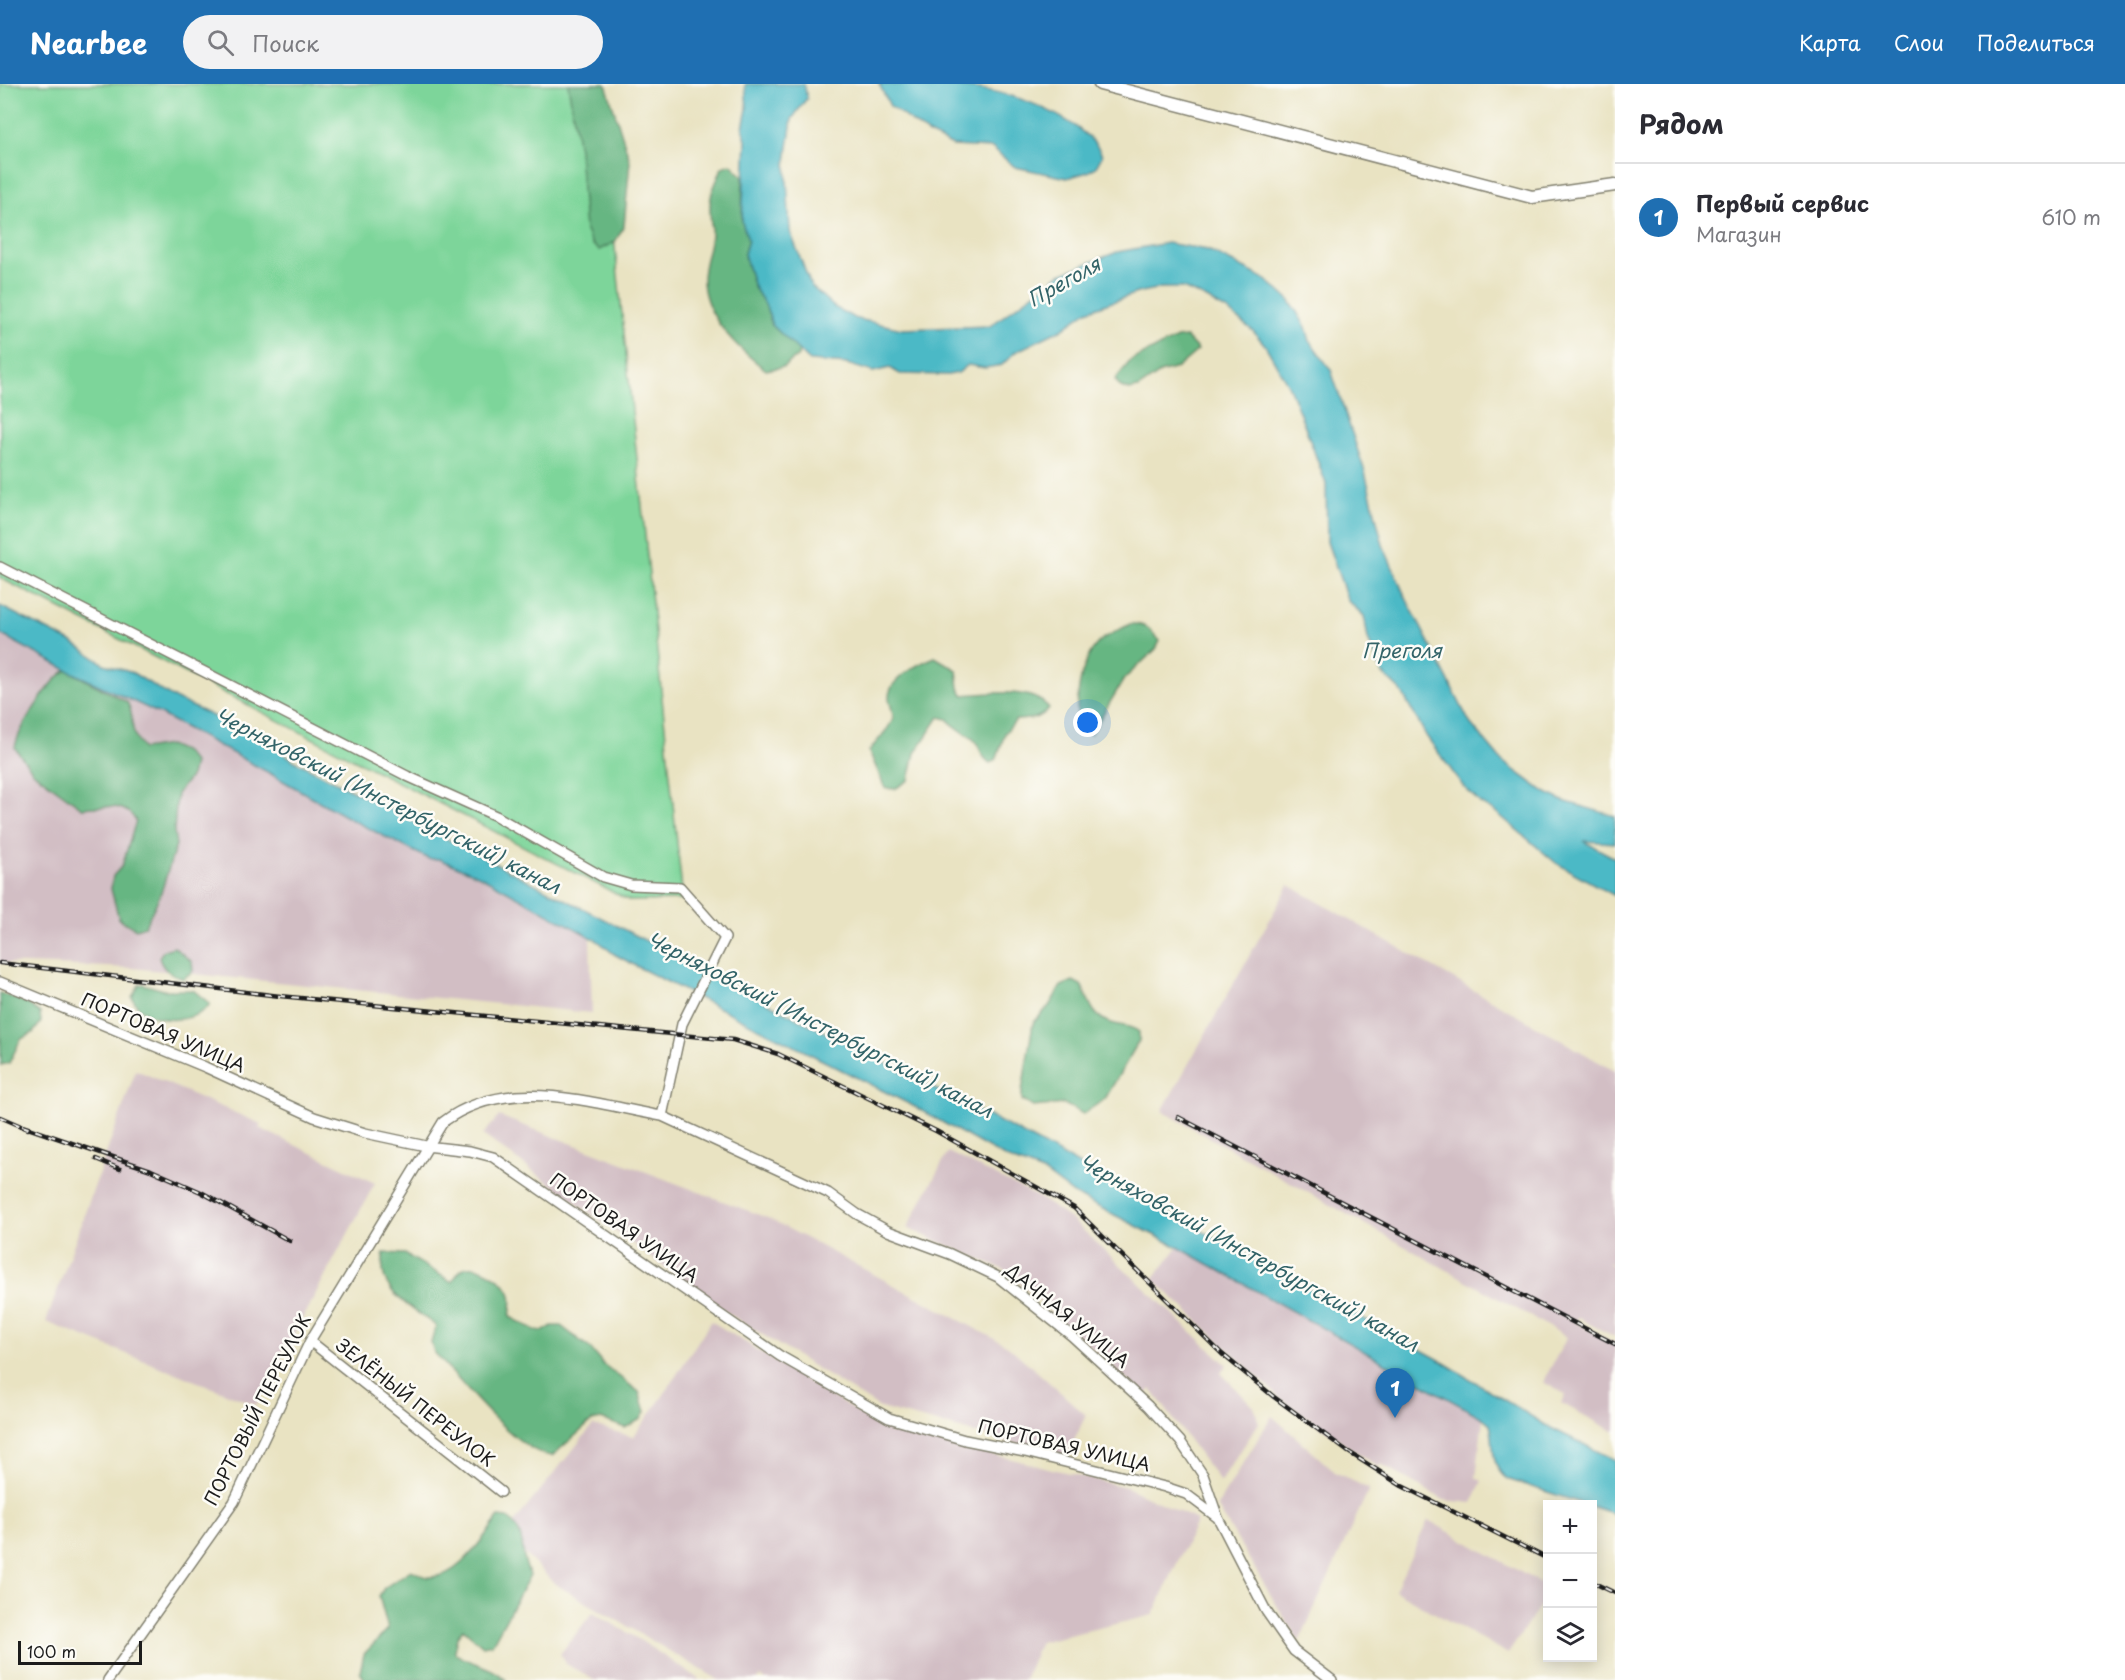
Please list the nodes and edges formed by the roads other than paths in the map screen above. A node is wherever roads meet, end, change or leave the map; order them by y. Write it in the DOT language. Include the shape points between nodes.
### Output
graph roads {
  1 [pos="1100,84"];
  2 [pos="1615,185"];
  3 [pos="0,567"];
  4 [pos="0,982"];
  5 [pos="662,1116"];
  6 [pos="426,1146"];
  7 [pos="310,1341"];
  8 [pos="501,1492"];
  9 [pos="1218,1518"];
  10 [pos="108,1680"];
  11 [pos="1332,1680"];
  1 -- 2 [label="street" via="1532,197"];
  3 -- 5 [label="street" via="407,776 496,816 603,876 631,885 680,887 725,939 688,1006 678,1034"];
  4 -- 6 [label="street, ПОРТОВАЯ УЛИЦА" via="314,1117"];
  5 -- 6 [label="street, ДАЧНАЯ УЛИЦА" via="558,1096 512,1094 458,1111 443,1122"];
  5 -- 9 [label="street, ДАЧНАЯ УЛИЦА" via="828,1193 888,1231 950,1254 998,1278 1072,1336 1148,1406 1180,1441 1203,1475"];
  6 -- 7 [label="street, ПОРТОВЫЙ ПЕРЕУЛОК"];
  6 -- 9 [label="street, ПОРТОВАЯ УЛИЦА" via="493,1156 780,1356 889,1418 1165,1487 1186,1494"];
  7 -- 8 [label="street, ЗЕЛЁНЫЙ ПЕРЕУЛОК"];
  7 -- 10 [label="street, ПОРТОВЫЙ ПЕРЕУЛОК" via="234,1502"];
  9 -- 11 [label="street, ДАЧНАЯ УЛИЦА" via="1266,1611 1294,1651"];
}
